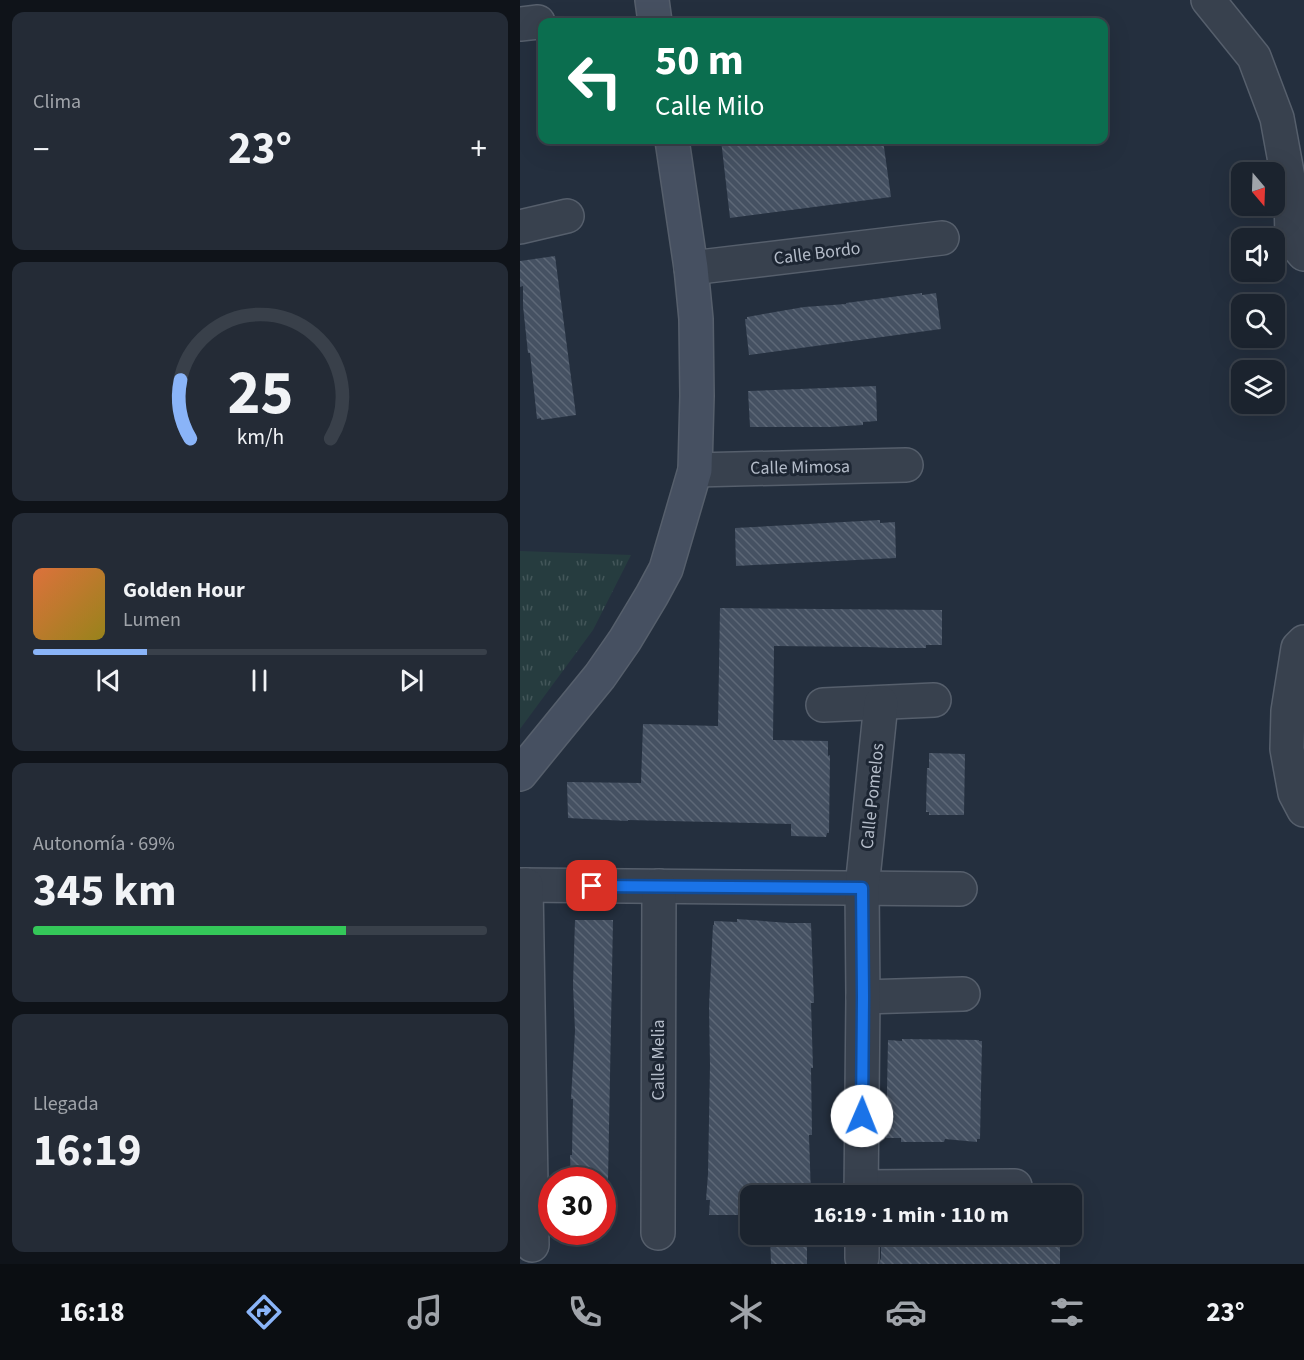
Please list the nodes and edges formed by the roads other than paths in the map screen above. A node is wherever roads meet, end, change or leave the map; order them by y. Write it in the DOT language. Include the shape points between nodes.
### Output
graph roads {
  1 [pos="652,0"];
  2 [pos="1208,0"];
  3 [pos="654,18"];
  4 [pos="673,144"];
  5 [pos="567,216"];
  6 [pos="520,226"];
  7 [pos="942,238"];
  8 [pos="1303,254"];
  9 [pos="691,268"];
  10 [pos="906,465"];
  11 [pos="695,470"];
  12 [pos="1303,642"];
  13 [pos="934,700"];
  14 [pos="881,703"];
  15 [pos="823,705"];
  16 [pos="520,774"];
  17 [pos="1303,810"];
  18 [pos="523,885"];
  19 [pos="659,886"];
  20 [pos="862,888"];
  21 [pos="960,889"];
  22 [pos="963,994"];
  23 [pos="863,997"];
  24 [pos="525,1144"];
  25 [pos="861,1185"];
  26 [pos="658,1233"];
  27 [pos="532,1245"];
  1 -- 3 [label="street"];
  2 -- 8 [label="street" via="1254,57 1277,118 1291,194 1292,240"];
  4 -- 9 [label="street"];
  5 -- 6 [label="street"];
  7 -- 9 [label="street, Calle Bordo"];
  9 -- 11 [label="street" via="696,320"];
  10 -- 11 [label="street, Calle Mimosa"];
  11 -- 16 [label="street" via="666,569 652,594 600,676"];
  12 -- 17 [label="street" via="1298,648 1288,711 1287,749 1295,793"];
  13 -- 14 [label="street"];
  14 -- 15 [label="street"];
  14 -- 20 [label="street, Calle Pomelos"];
  18 -- 19 [label="street"];
  18 -- 24 [label="street"];
  19 -- 20 [label="street"];
  19 -- 26 [label="street, Calle Melia"];
  20 -- 21 [label="street"];
  20 -- 23 [label="street, Calle Pomelos"];
  22 -- 23 [label="street"];
  23 -- 25 [label="street, Calle Pomelos"];
  24 -- 27 [label="street"];
}
